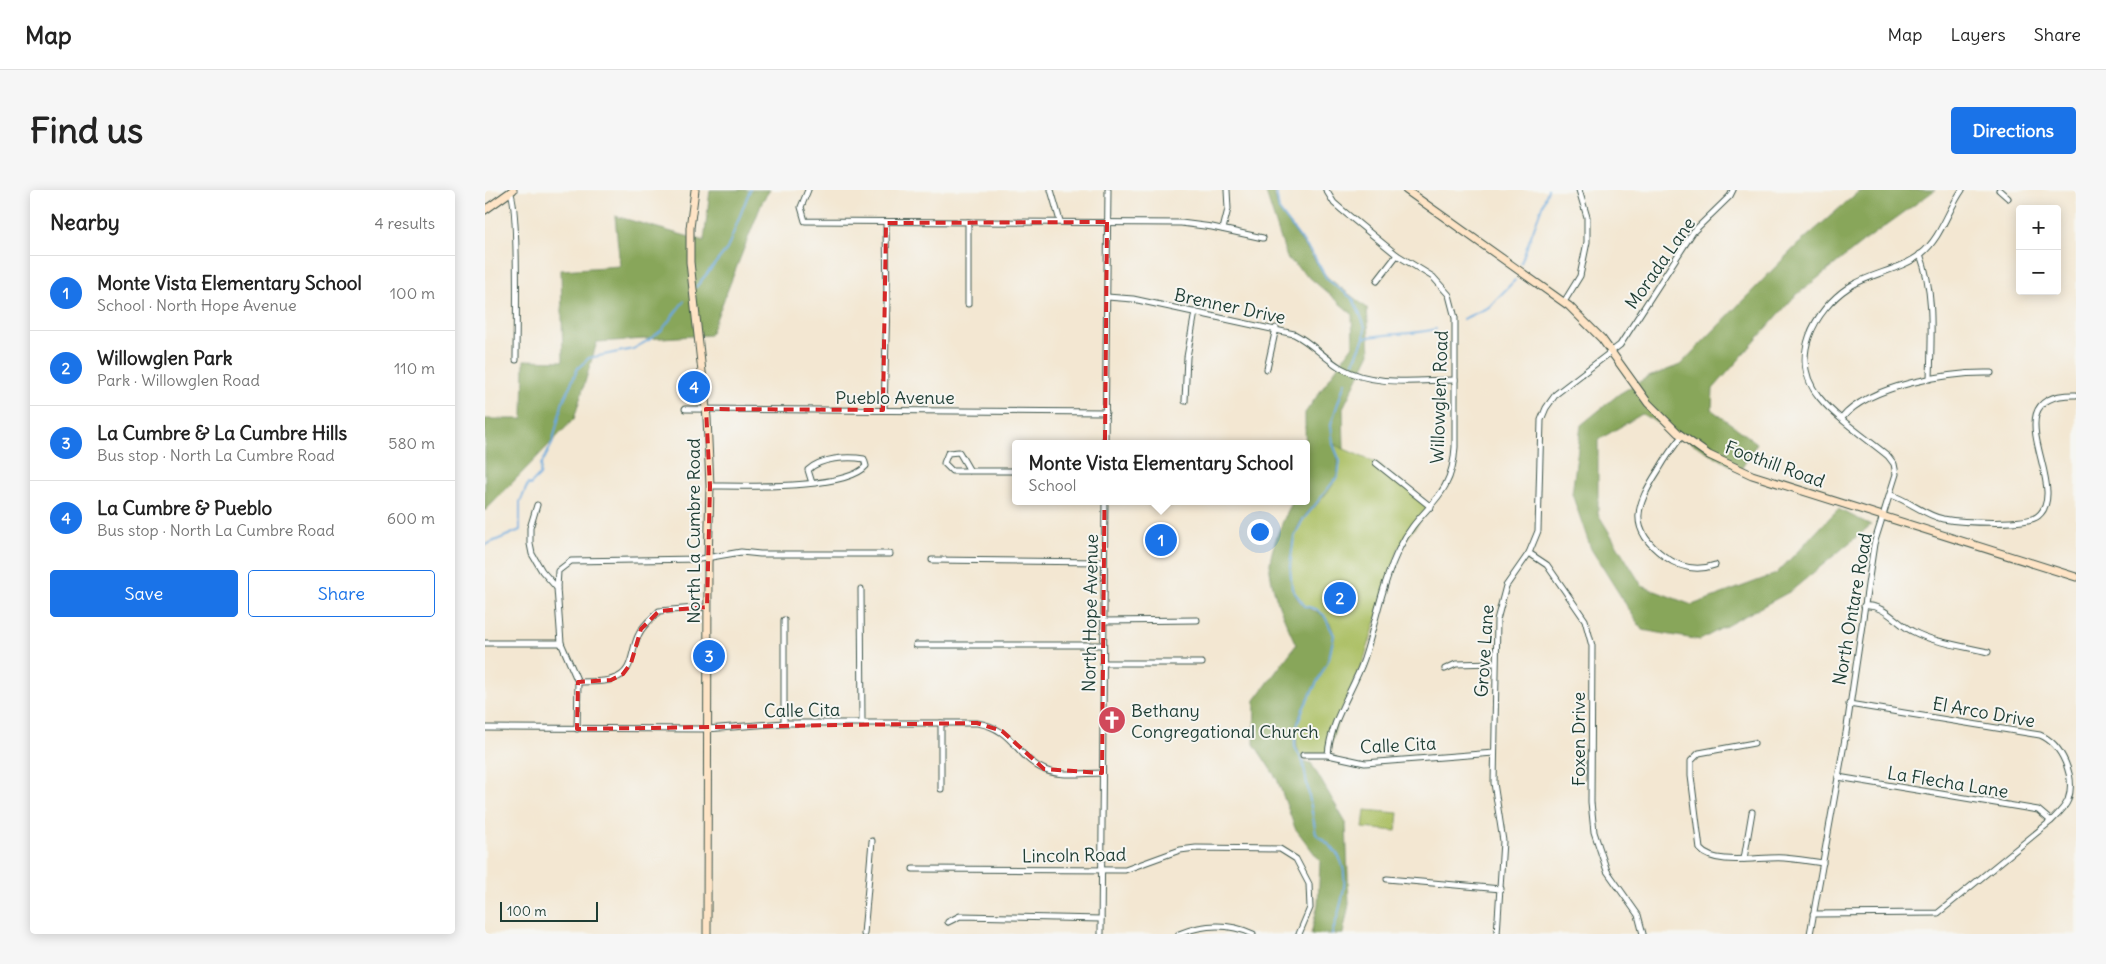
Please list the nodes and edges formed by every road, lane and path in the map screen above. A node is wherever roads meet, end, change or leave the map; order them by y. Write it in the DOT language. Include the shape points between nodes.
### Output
graph roads {
  1 [pos="695,190"];
  2 [pos="808,190"];
  3 [pos="1051,190"];
  4 [pos="1107,190"];
  5 [pos="1227,190"];
  6 [pos="1326,190"];
  7 [pos="1406,190"];
  8 [pos="1579,190"];
  9 [pos="1733,190"];
  10 [pos="1962,190"];
  11 [pos="1999,190"];
  12 [pos="512,191"];
  13 [pos="2008,198"];
  14 [pos="485,210"];
  15 [pos="1060,221"];
  16 [pos="968,222"];
  17 [pos="1107,222"];
  18 [pos="886,223"];
  19 [pos="1223,229"];
  20 [pos="1263,238"];
  21 [pos="1920,254"];
  22 [pos="1397,255"];
  23 [pos="1377,281"];
  24 [pos="1107,298"];
  25 [pos="1564,302"];
  26 [pos="968,304"];
  27 [pos="1195,312"];
  28 [pos="1276,328"];
  29 [pos="1612,352"];
  30 [pos="516,360"];
  31 [pos="1267,370"];
  32 [pos="1991,373"];
  33 [pos="1930,379"];
  34 [pos="1455,380"];
  35 [pos="2076,395"];
  36 [pos="1185,401"];
  37 [pos="685,409"];
  38 [pos="706,409"];
  39 [pos="884,410"];
  40 [pos="1105,412"];
  41 [pos="1842,418"];
  42 [pos="1682,436"];
  43 [pos="1105,440"];
  44 [pos="1376,463"];
  45 [pos="970,471"];
  46 [pos="1012,471"];
  47 [pos="812,483"];
  48 [pos="710,486"];
  49 [pos="1891,495"];
  50 [pos="537,505"];
  51 [pos="1105,505"];
  52 [pos="1431,507"];
  53 [pos="1884,516"];
  54 [pos="1529,553"];
  55 [pos="890,554"];
  56 [pos="708,558"];
  57 [pos="932,560"];
  58 [pos="1103,562"];
  59 [pos="1715,565"];
  60 [pos="2074,576"];
  61 [pos="557,588"];
  62 [pos="861,589"];
  63 [pos="1864,606"];
  64 [pos="707,607"];
  65 [pos="784,620"];
  66 [pos="1197,620"];
  67 [pos="1104,621"];
  68 [pos="485,643"];
  69 [pos="561,643"];
  70 [pos="915,645"];
  71 [pos="1103,645"];
  72 [pos="1988,652"];
  73 [pos="1103,663"];
  74 [pos="1202,663"];
  75 [pos="1495,663"];
  76 [pos="1445,669"];
  77 [pos="578,682"];
  78 [pos="1849,704"];
  79 [pos="941,722"];
  80 [pos="784,723"];
  81 [pos="861,723"];
  82 [pos="485,728"];
  83 [pos="577,729"];
  84 [pos="707,730"];
  85 [pos="1754,743"];
  86 [pos="1494,753"];
  87 [pos="1303,754"];
  88 [pos="1328,755"];
  89 [pos="1102,773"];
  90 [pos="1838,777"];
  91 [pos="941,789"];
  92 [pos="1751,812"];
  93 [pos="2051,821"];
  94 [pos="872,841"];
  95 [pos="1744,858"];
  96 [pos="1823,863"];
  97 [pos="913,869"];
  98 [pos="1101,870"];
  99 [pos="1387,879"];
  100 [pos="1501,889"];
  101 [pos="1813,914"];
  102 [pos="1101,919"];
  103 [pos="949,922"];
  104 [pos="707,934"];
  105 [pos="863,934"];
  106 [pos="1101,934"];
  107 [pos="1179,934"];
  108 [pos="1253,934"];
  109 [pos="1299,934"];
  110 [pos="1497,934"];
  111 [pos="1643,934"];
  112 [pos="1810,934"];
  1 -- 38 [label="main road, North La Cumbre Road" via="690,262"];
  2 -- 18 [label="street" via="801,207 805,222"];
  3 -- 15 [label="street"];
  4 -- 17 [label="street"];
  5 -- 19 [label="street" via="1228,208"];
  6 -- 22 [label="street, Willowglen Road" via="1334,203"];
  7 -- 25 [label="main road, Foothill Road"];
  8 -- 25 [label="street" via="1587,217 1587,242 1580,276"];
  9 -- 29 [label="street, Morada Lane" via="1693,232 1621,345"];
  10 -- 21 [label="street, North Ontare Road" via="1932,242"];
  11 -- 13 [label="street"];
  12 -- 14 [label="main road"];
  12 -- 30 [label="street"];
  15 -- 16 [label="street"];
  15 -- 17 [label="street"];
  16 -- 18 [label="street"];
  16 -- 26 [label="street"];
  17 -- 19 [label="street" via="1181,223"];
  17 -- 24 [label="street"];
  18 -- 39 [label="street"];
  19 -- 20 [label="street"];
  21 -- 33 [label="street" via="1931,296"];
  21 -- 41 [label="street, North Ontare Road" via="1851,286 1825,306 1814,322 1807,343 1808,374 1817,396"];
  22 -- 23 [label="street"];
  22 -- 34 [label="street, Willowglen Road" via="1433,277 1449,295 1455,318"];
  24 -- 27 [label="street, Brenner Drive" via="1133,299"];
  24 -- 40 [label="street"];
  25 -- 29 [label="main road, Foothill Road"];
  27 -- 28 [label="street, Brenner Drive"];
  27 -- 36 [label="street" via="1187,357"];
  28 -- 31 [label="street"];
  28 -- 34 [label="street, Brenner Drive" via="1303,338 1340,367 1358,376 1379,380"];
  29 -- 42 [label="main road, Foothill Road" via="1648,403"];
  29 -- 54 [label="street, Grove Lane" via="1562,388 1546,408 1540,429 1539,524"];
  32 -- 33 [label="street"];
  33 -- 41 [label="street" via="1867,398"];
  34 -- 52 [label="street, Willowglen Road" via="1452,468 1439,498"];
  35 -- 49 [label="street" via="2045,401 2036,413 2035,431 2046,494 2043,509 2037,517 2009,522 1946,519"];
  37 -- 38 [label="street, Pueblo Avenue"];
  38 -- 39 [label="street, Pueblo Avenue"];
  38 -- 48 [label="main road, North La Cumbre Road"];
  39 -- 40 [label="street, Pueblo Avenue"];
  40 -- 43 [label="street"];
  41 -- 49 [label="street, North Ontare Road" via="1894,464 1896,477"];
  42 -- 53 [label="main road, Foothill Road" via="1736,469"];
  42 -- 59 [label="street" via="1643,495 1639,524 1649,543 1675,564 1699,569"];
  44 -- 52 [label="street"];
  45 -- 45 [label="street" via="952,471 944,463 948,453 959,452"];
  45 -- 46 [label="street"];
  47 -- 47 [label="street" via="862,472 866,466 864,459 852,457 814,464 808,470"];
  47 -- 48 [label="street" via="785,487"];
  48 -- 56 [label="main road, North La Cumbre Road"];
  49 -- 53 [label="street, North Ontare Road"];
  50 -- 61 [label="street" via="530,528 532,554"];
  51 -- 58 [label="street, North Hope Avenue"];
  52 -- 88 [label="street, Willowglen Road" via="1407,534 1392,565 1364,660 1338,718"];
  53 -- 60 [label="main road, Foothill Road"];
  53 -- 63 [label="street, North Ontare Road" via="1874,544"];
  54 -- 75 [label="street, Grove Lane" via="1502,596"];
  54 -- 111 [label="street, Foxen Drive" via="1547,565 1589,630 1592,646 1591,802 1594,832 1607,872 1638,915"];
  55 -- 56 [label="street" via="741,552"];
  56 -- 61 [label="street" via="571,561 559,571"];
  56 -- 64 [label="main road, North La Cumbre Road"];
  57 -- 58 [label="street"];
  58 -- 67 [label="street, North Hope Avenue"];
  61 -- 69 [label="street"];
  62 -- 81 [label="street"];
  63 -- 72 [label="street" via="1870,605 1885,612 1921,635"];
  63 -- 78 [label="street, North Ontare Road"];
  64 -- 77 [label="street" via="659,611 641,629 631,663 623,674 611,680"];
  64 -- 84 [label="main road, North La Cumbre Road"];
  65 -- 80 [label="street"];
  66 -- 67 [label="street"];
  67 -- 71 [label="street, North Hope Avenue"];
  68 -- 69 [label="street"];
  69 -- 77 [label="street"];
  70 -- 71 [label="street"];
  71 -- 73 [label="street, North Hope Avenue"];
  73 -- 74 [label="street"];
  73 -- 89 [label="street, North Hope Avenue"];
  75 -- 76 [label="street" via="1456,664"];
  75 -- 86 [label="street, Grove Lane"];
  77 -- 83 [label="street"];
  78 -- 90 [label="street, North Ontare Road"];
  78 -- 93 [label="street, El Arco Drive" via="2046,738 2061,753 2071,783 2067,804"];
  79 -- 81 [label="street, Calle Cita"];
  79 -- 89 [label="street, Calle Cita" via="991,726 1008,736 1035,764 1051,772"];
  79 -- 91 [label="street"];
  80 -- 81 [label="street, Calle Cita"];
  80 -- 84 [label="street, Calle Cita"];
  82 -- 83 [label="street, Calle Cita"];
  83 -- 84 [label="street, Calle Cita"];
  84 -- 104 [label="main road, North La Cumbre Road"];
  85 -- 95 [label="street" via="1699,753 1690,765 1700,849 1714,857"];
  86 -- 88 [label="street, Calle Cita" via="1365,763"];
  86 -- 100 [label="street, Grove Lane" via="1495,795 1503,841"];
  87 -- 88 [label="street, Calle Cita"];
  89 -- 98 [label="street, North Hope Avenue"];
  90 -- 93 [label="street, La Flecha Lane" via="2038,810"];
  90 -- 96 [label="street, North Ontare Road"];
  92 -- 95 [label="street"];
  93 -- 101 [label="street, El Arco Drive" via="1938,913"];
  94 -- 105 [label="street"];
  95 -- 96 [label="street"];
  96 -- 101 [label="street, North Ontare Road"];
  97 -- 98 [label="street, Lincoln Road"];
  98 -- 102 [label="street, North Hope Avenue"];
  98 -- 109 [label="street, Lincoln Road" via="1134,868 1172,852 1196,848 1280,849 1297,858 1309,884 1310,908"];
  99 -- 100 [label="street"];
  100 -- 110 [label="street, Grove Lane"];
  101 -- 112 [label="street, North Ontare Road"];
  102 -- 103 [label="street" via="960,916"];
  102 -- 106 [label="street, North Hope Avenue"];
  107 -- 108 [label="street" via="1214,926"];
}
